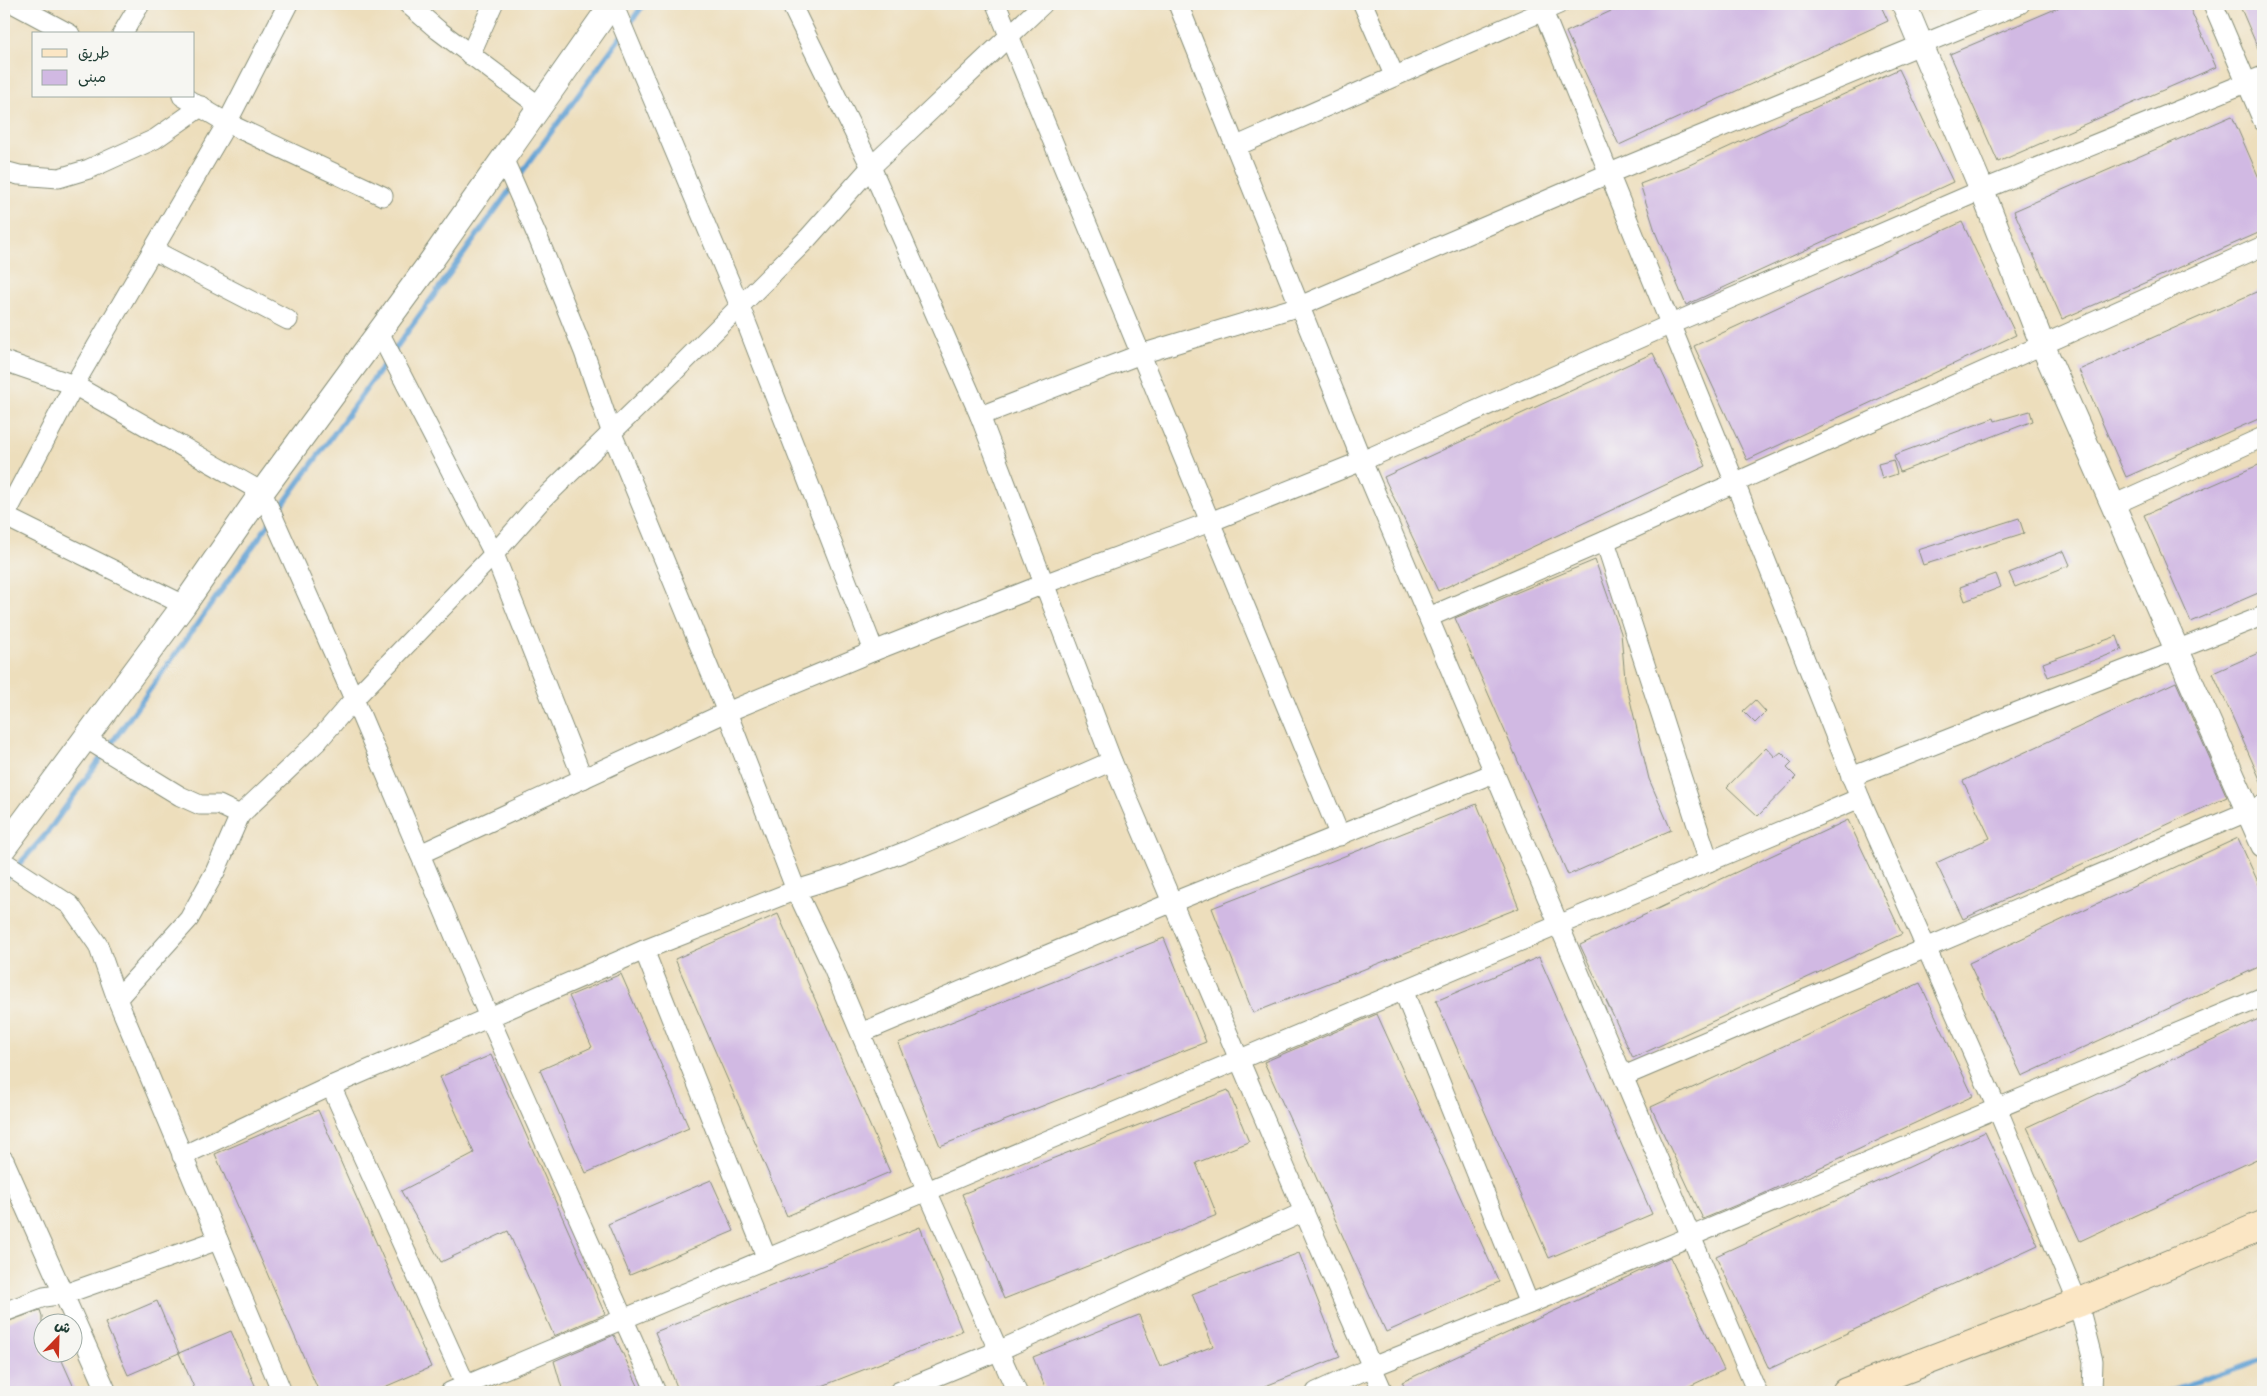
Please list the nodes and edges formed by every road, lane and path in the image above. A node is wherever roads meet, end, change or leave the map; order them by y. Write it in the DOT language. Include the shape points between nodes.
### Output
graph roads {
  1 [pos="14,4"];
  2 [pos="140,4"];
  3 [pos="288,4"];
  4 [pos="408,4"];
  5 [pos="493,4"];
  6 [pos="613,4"];
  7 [pos="791,4"];
  8 [pos="996,4"];
  9 [pos="1043,4"];
  10 [pos="1178,4"];
  11 [pos="1363,4"];
  12 [pos="1904,4"];
  13 [pos="2020,4"];
  14 [pos="2213,4"];
  15 [pos="1547,6"];
  16 [pos="66,32"];
  17 [pos="123,32"];
  18 [pos="1010,35"];
  19 [pos="1921,44"];
  20 [pos="470,55"];
  21 [pos="1394,76"];
  22 [pos="2255,80"];
  23 [pos="186,98"];
  24 [pos="202,106"];
  25 [pos="539,106"];
  26 [pos="2263,121"];
  27 [pos="227,123"];
  28 [pos="1237,146"];
  29 [pos="503,158"];
  30 [pos="871,167"];
  31 [pos="4,171"];
  32 [pos="1610,172"];
  33 [pos="1982,190"];
  34 [pos="383,196"];
  35 [pos="2263,246"];
  36 [pos="153,250"];
  37 [pos="739,304"];
  38 [pos="1300,306"];
  39 [pos="288,320"];
  40 [pos="1669,325"];
  41 [pos="378,332"];
  42 [pos="2042,344"];
  43 [pos="1142,354"];
  44 [pos="4,361"];
  45 [pos="74,385"];
  46 [pos="980,416"];
  47 [pos="611,431"];
  48 [pos="2263,437"];
  49 [pos="1362,461"];
  50 [pos="1735,483"];
  51 [pos="262,492"];
  52 [pos="2112,505"];
  53 [pos="4,517"];
  54 [pos="1210,522"];
  55 [pos="1604,541"];
  56 [pos="494,554"];
  57 [pos="1044,584"];
  58 [pos="184,606"];
  59 [pos="2263,616"];
  60 [pos="1429,617"];
  61 [pos="2176,649"];
  62 [pos="874,651"];
  63 [pos="354,699"];
  64 [pos="727,712"];
  65 [pos="85,738"];
  66 [pos="1112,761"];
  67 [pos="1494,773"];
  68 [pos="1852,778"];
  69 [pos="583,779"];
  70 [pos="1860,798"];
  71 [pos="2256,808"];
  72 [pos="240,815"];
  73 [pos="1340,836"];
  74 [pos="2263,845"];
  75 [pos="4,848"];
  76 [pos="420,854"];
  77 [pos="4,862"];
  78 [pos="1709,862"];
  79 [pos="796,890"];
  80 [pos="1173,902"];
  81 [pos="1559,925"];
  82 [pos="1926,946"];
  83 [pos="644,950"];
  84 [pos="1403,990"];
  85 [pos="2263,997"];
  86 [pos="118,999"];
  87 [pos="489,1017"];
  88 [pos="861,1033"];
  89 [pos="1240,1059"];
  90 [pos="1624,1076"];
  91 [pos="331,1086"];
  92 [pos="1997,1108"];
  93 [pos="182,1156"];
  94 [pos="4,1160"];
  95 [pos="927,1191"];
  96 [pos="1304,1212"];
  97 [pos="2263,1225"];
  98 [pos="1690,1237"];
  99 [pos="218,1240"];
  100 [pos="767,1258"];
  101 [pos="65,1294"];
  102 [pos="2078,1303"];
  103 [pos="1529,1304"];
  104 [pos="4,1312"];
  105 [pos="623,1319"];
  106 [pos="998,1350"];
  107 [pos="1372,1367"];
  108 [pos="462,1390"];
  109 [pos="107,1392"];
  110 [pos="282,1392"];
  111 [pos="656,1392"];
  112 [pos="898,1392"];
  113 [pos="1017,1392"];
  114 [pos="1316,1392"];
  115 [pos="1383,1392"];
  116 [pos="1757,1392"];
  117 [pos="1846,1392"];
  118 [pos="2092,1392"];
  1 -- 16 [label="street"];
  2 -- 17 [label="street"];
  3 -- 27 [label="street"];
  4 -- 20 [label="street"];
  5 -- 20 [label="street"];
  6 -- 25 [label="street"];
  6 -- 37 [label="street"];
  7 -- 30 [label="street"];
  8 -- 18 [label="street"];
  9 -- 18 [label="street"];
  10 -- 28 [label="street"];
  11 -- 21 [label="street"];
  12 -- 19 [label="street"];
  13 -- 19 [label="street"];
  14 -- 22 [label="street"];
  15 -- 21 [label="street"];
  15 -- 32 [label="street"];
  18 -- 30 [label="street"];
  18 -- 43 [label="street"];
  19 -- 32 [label="street"];
  19 -- 33 [label="street"];
  20 -- 25 [label="street"];
  21 -- 28 [label="street"];
  22 -- 26 [label="street"];
  22 -- 33 [label="street"];
  23 -- 24 [label="street"];
  24 -- 27 [label="street"];
  24 -- 31 [label="street" via="155,140 89,169 58,178"];
  25 -- 29 [label="street"];
  27 -- 34 [label="street"];
  27 -- 36 [label="street"];
  28 -- 38 [label="street"];
  29 -- 41 [label="street"];
  29 -- 47 [label="street" via="584,352"];
  30 -- 37 [label="street" via="808,238"];
  30 -- 46 [label="street"];
  32 -- 38 [label="street"];
  32 -- 40 [label="street"];
  33 -- 40 [label="street"];
  33 -- 42 [label="street"];
  35 -- 42 [label="street"];
  36 -- 39 [label="street"];
  36 -- 45 [label="street"];
  37 -- 47 [label="street" via="672,374"];
  37 -- 62 [label="street"];
  38 -- 43 [label="street"];
  38 -- 49 [label="street"];
  40 -- 49 [label="street"];
  40 -- 50 [label="street"];
  41 -- 51 [label="street"];
  41 -- 56 [label="street"];
  42 -- 50 [label="street"];
  42 -- 52 [label="street"];
  43 -- 46 [label="street"];
  43 -- 54 [label="street"];
  44 -- 45 [label="street"];
  45 -- 51 [label="street"];
  45 -- 53 [label="street"];
  46 -- 57 [label="street"];
  47 -- 56 [label="street" via="539,503"];
  47 -- 64 [label="street"];
  48 -- 52 [label="street"];
  49 -- 54 [label="street"];
  49 -- 60 [label="street"];
  50 -- 55 [label="street"];
  50 -- 68 [label="street"];
  51 -- 58 [label="street"];
  51 -- 63 [label="street"];
  52 -- 61 [label="street"];
  53 -- 58 [label="street"];
  54 -- 57 [label="street"];
  54 -- 73 [label="street"];
  55 -- 60 [label="street"];
  55 -- 78 [label="street"];
  56 -- 63 [label="street"];
  56 -- 69 [label="street"];
  57 -- 62 [label="street"];
  57 -- 66 [label="street"];
  58 -- 65 [label="street"];
  59 -- 61 [label="street"];
  60 -- 67 [label="street"];
  61 -- 68 [label="street"];
  61 -- 71 [label="street"];
  62 -- 64 [label="street"];
  63 -- 72 [label="street" via="288,772"];
  63 -- 76 [label="street"];
  64 -- 69 [label="street"];
  64 -- 79 [label="street"];
  65 -- 72 [label="street" via="180,796 200,805 219,805"];
  65 -- 75 [label="street"];
  66 -- 79 [label="street" via="909,850 846,875"];
  66 -- 80 [label="street"];
  67 -- 73 [label="street"];
  67 -- 81 [label="street"];
  68 -- 70 [label="street"];
  69 -- 76 [label="street"];
  70 -- 78 [label="street"];
  70 -- 82 [label="street"];
  71 -- 74 [label="street"];
  71 -- 82 [label="street"];
  72 -- 86 [label="street" via="215,872 189,919"];
  73 -- 80 [label="street"];
  76 -- 87 [label="street"];
  77 -- 86 [label="street" via="70,905 98,945"];
  78 -- 81 [label="street"];
  79 -- 83 [label="street"];
  79 -- 88 [label="street"];
  80 -- 88 [label="street"];
  80 -- 89 [label="street"];
  81 -- 84 [label="street"];
  81 -- 90 [label="street"];
  82 -- 90 [label="street"];
  82 -- 92 [label="street"];
  83 -- 87 [label="street"];
  83 -- 100 [label="street"];
  84 -- 89 [label="street"];
  84 -- 103 [label="street"];
  85 -- 92 [label="street"];
  86 -- 93 [label="street"];
  87 -- 91 [label="street"];
  87 -- 105 [label="street"];
  88 -- 95 [label="street"];
  89 -- 95 [label="street"];
  89 -- 96 [label="street"];
  90 -- 98 [label="street"];
  91 -- 93 [label="street"];
  91 -- 108 [label="street"];
  92 -- 98 [label="street"];
  92 -- 102 [label="street"];
  93 -- 99 [label="street"];
  94 -- 101 [label="street"];
  95 -- 100 [label="street"];
  95 -- 106 [label="street"];
  96 -- 106 [label="street"];
  96 -- 107 [label="street"];
  97 -- 102 [label="main road"];
  98 -- 103 [label="street"];
  98 -- 116 [label="street"];
  99 -- 101 [label="street"];
  99 -- 110 [label="street"];
  100 -- 105 [label="street"];
  101 -- 104 [label="street" via="44,1297"];
  101 -- 109 [label="street"];
  102 -- 117 [label="main road"];
  102 -- 118 [label="street" via="2093,1361"];
  103 -- 107 [label="street"];
  105 -- 108 [label="street"];
  105 -- 111 [label="street"];
  106 -- 112 [label="street"];
  106 -- 113 [label="street"];
  107 -- 114 [label="street"];
  107 -- 115 [label="street"];
}
